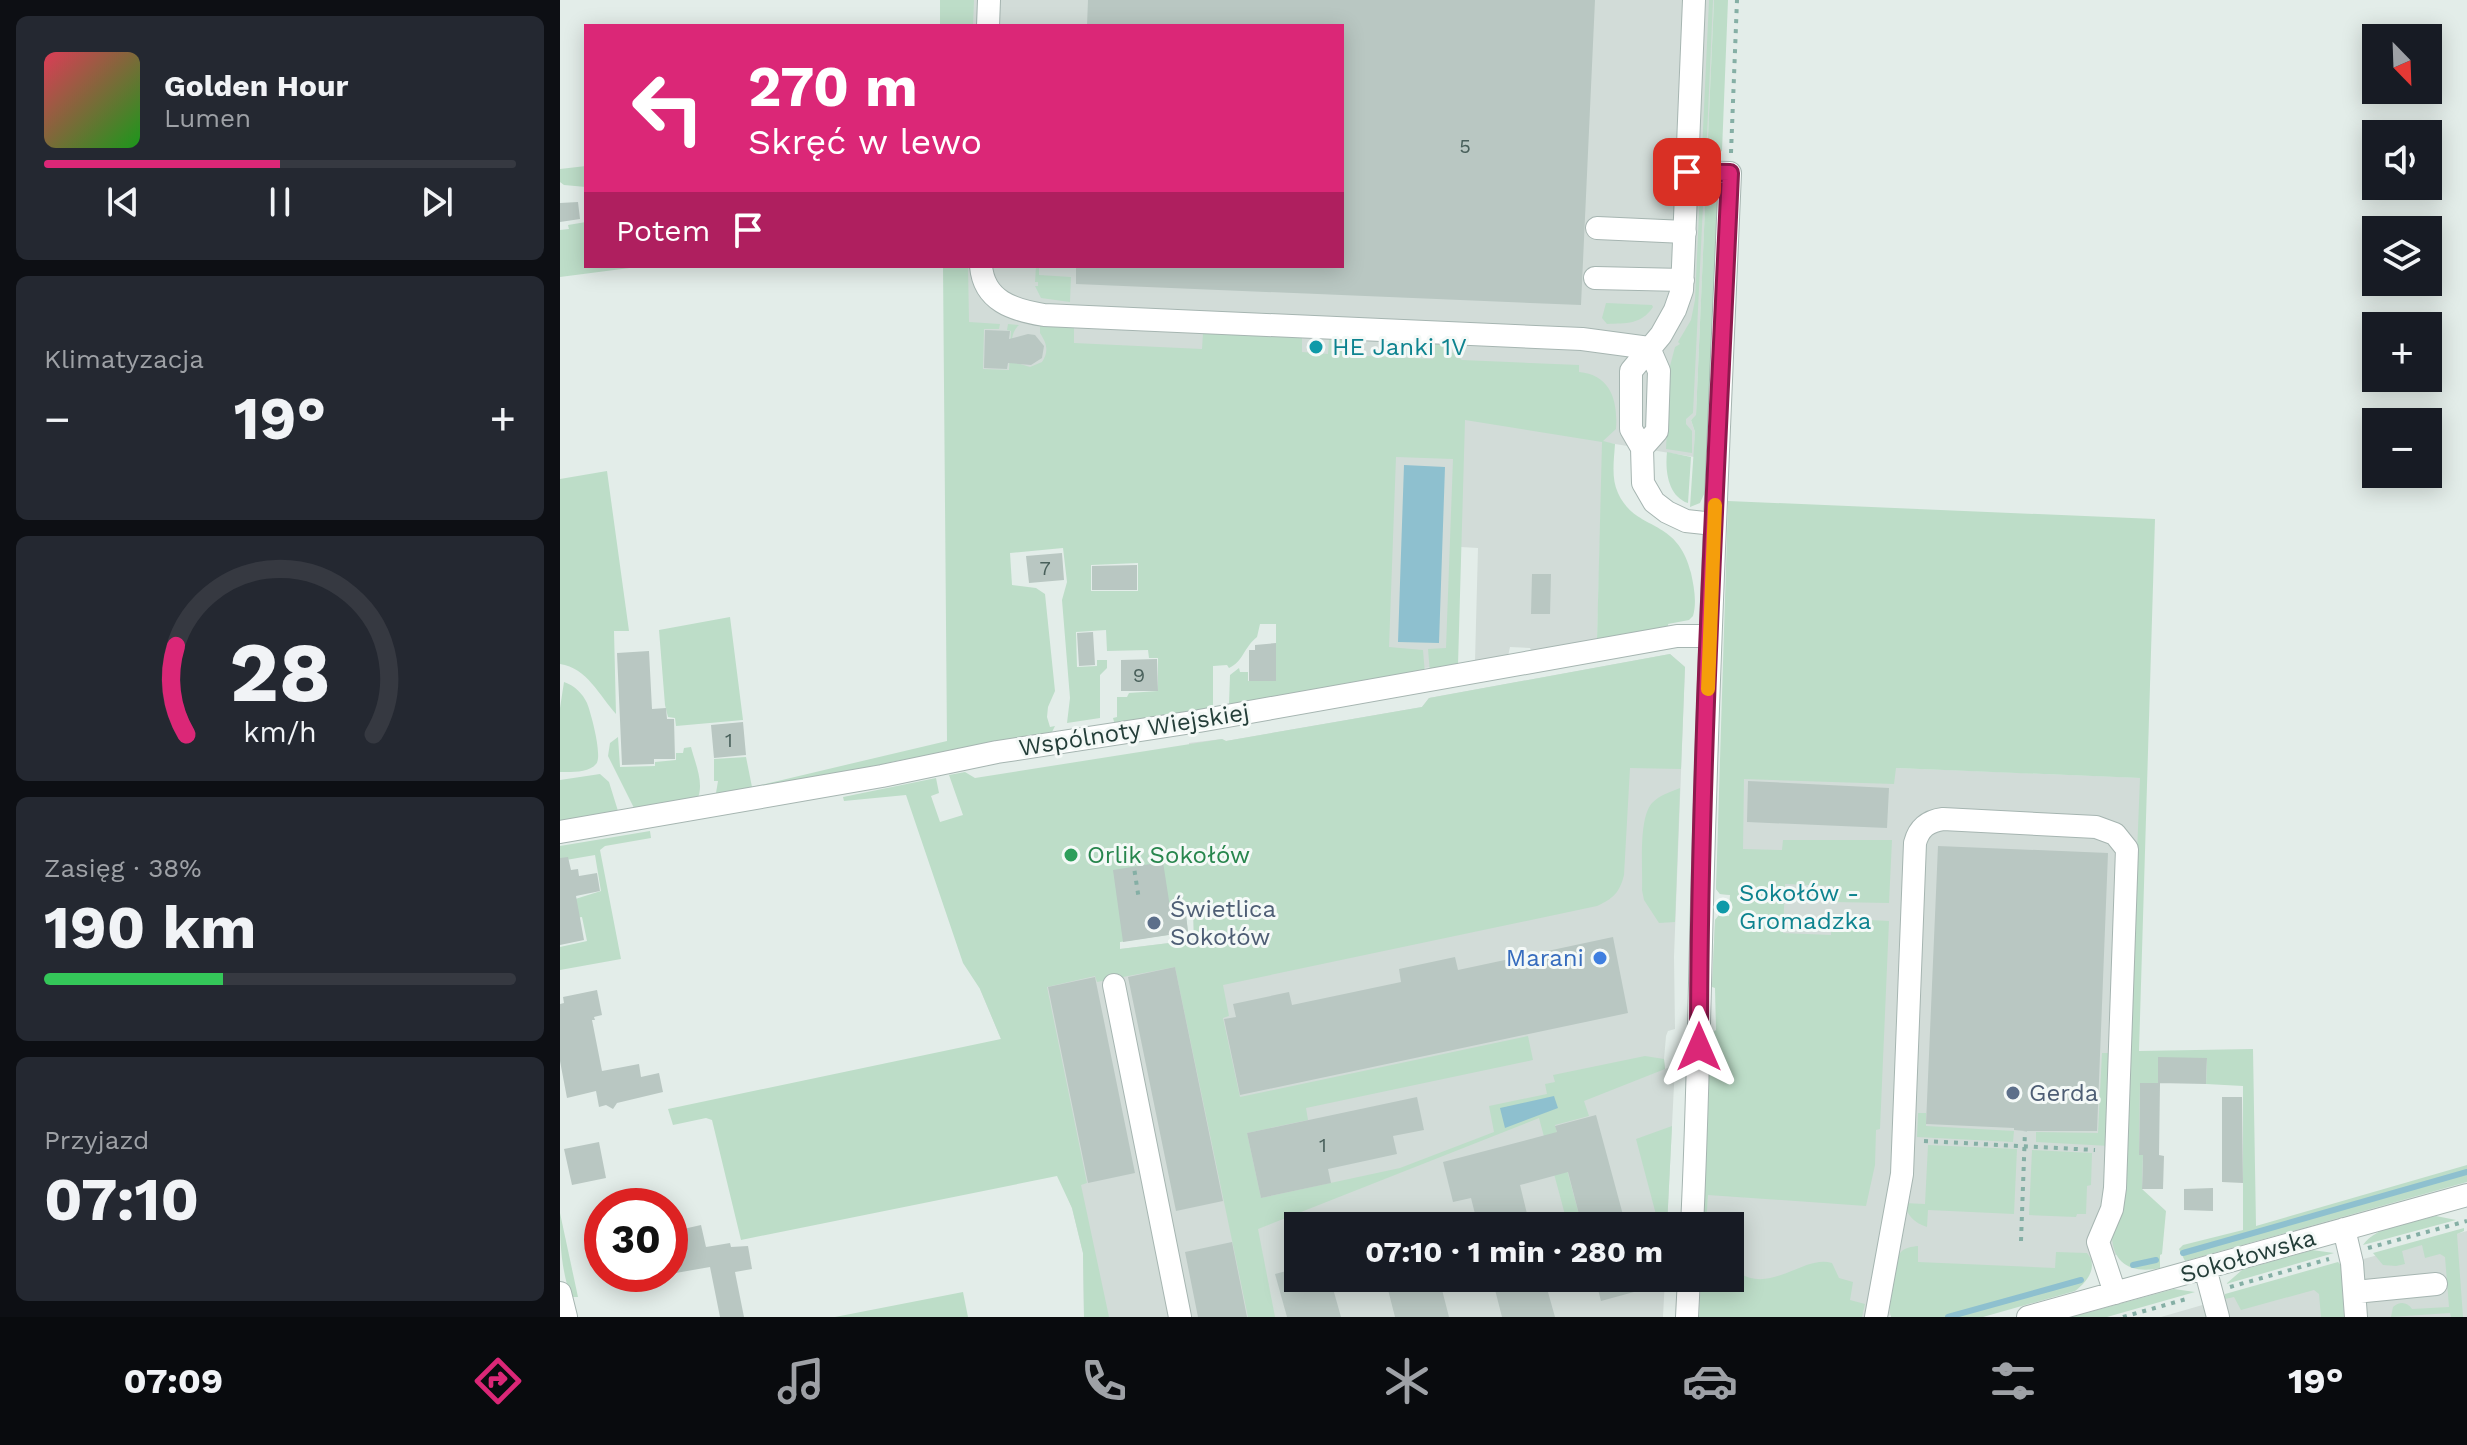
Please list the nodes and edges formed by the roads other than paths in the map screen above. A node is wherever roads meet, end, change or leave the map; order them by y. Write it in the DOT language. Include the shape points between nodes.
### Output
graph roads {
  1 [pos="989,0"];
  2 [pos="1694,0"];
  3 [pos="988,24"];
  4 [pos="1687,172"];
  5 [pos="1597,228"];
  6 [pos="1685,232"];
  7 [pos="981,268"];
  8 [pos="1595,278"];
  9 [pos="1683,280"];
  10 [pos="1649,348"];
  11 [pos="1714,524"];
  12 [pos="1710,636"];
  13 [pos="560,832"];
  14 [pos="1114,985"];
  15 [pos="2467,1195"];
  16 [pos="1693,1212"];
  17 [pos="2344,1229"];
  18 [pos="2205,1268"];
  19 [pos="2436,1284"];
  20 [pos="1688,1292"];
  21 [pos="2355,1292"];
  22 [pos="560,1293"];
  23 [pos="2115,1293"];
  24 [pos="566,1317"];
  25 [pos="1180,1317"];
  26 [pos="1687,1317"];
  27 [pos="1876,1317"];
  28 [pos="2028,1317"];
  29 [pos="2218,1317"];
  30 [pos="2356,1317"];
  1 -- 3 [label="street"];
  2 -- 4 [label="street"];
  4 -- 6 [label="street"];
  4 -- 11 [label="street" via="1730,173"];
  5 -- 6 [label="street"];
  6 -- 9 [label="street"];
  7 -- 10 [label="street" via="983,282 995,298 1044,315 1582,339"];
  8 -- 9 [label="street"];
  9 -- 10 [label="street" via="1675,310"];
  10 -- 11 [label="street" via="1659,371 1657,431 1642,448 1643,483 1667,512 1686,521"];
  11 -- 12 [label="street"];
  12 -- 13 [label="street, Wspólnoty Wiejskiej" via="1677,636 1023,747"];
  12 -- 16 [label="street"];
  14 -- 25 [label="street"];
  15 -- 17 [label="street, Sokołowska"];
  17 -- 18 [label="street, Sokołowska"];
  17 -- 21 [label="street"];
  18 -- 23 [label="street, Sokołowska"];
  18 -- 29 [label="street"];
  19 -- 21 [label="street"];
  20 -- 26 [label="street"];
  21 -- 30 [label="street"];
  22 -- 24 [label="street"];
  23 -- 27 [label="street" via="2098,1242 2114,1198 2127,849 2115,834 2096,827 1943,819 1926,824 1915,843 1900,1189"];
  23 -- 28 [label="street, Sokołowska"];
}
